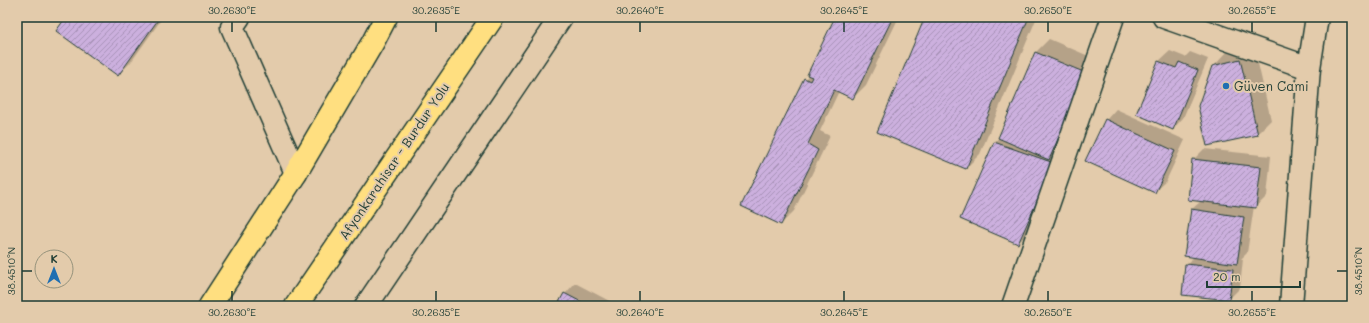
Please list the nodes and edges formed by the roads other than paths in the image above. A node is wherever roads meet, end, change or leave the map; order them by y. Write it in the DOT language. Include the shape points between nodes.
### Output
graph roads {
  1 [pos="239,17"];
  2 [pos="386,17"];
  3 [pos="493,17"];
  4 [pos="561,17"];
  5 [pos="1113,17"];
  6 [pos="1164,17"];
  7 [pos="1317,17"];
  8 [pos="1308,68"];
  9 [pos="296,174"];
  10 [pos="210,306"];
  11 [pos="296,306"];
  12 [pos="366,306"];
  13 [pos="1013,306"];
  14 [pos="1291,306"];
  1 -- 9 [label="street" via="232,27"];
  2 -- 9 [label="highway"];
  3 -- 11 [label="highway, Afyonkarahisar - Burdur Yolu"];
  4 -- 12 [label="street"];
  5 -- 13 [label="street"];
  6 -- 8 [label="street"];
  7 -- 8 [label="street"];
  8 -- 14 [label="street"];
  9 -- 10 [label="highway"];
}
